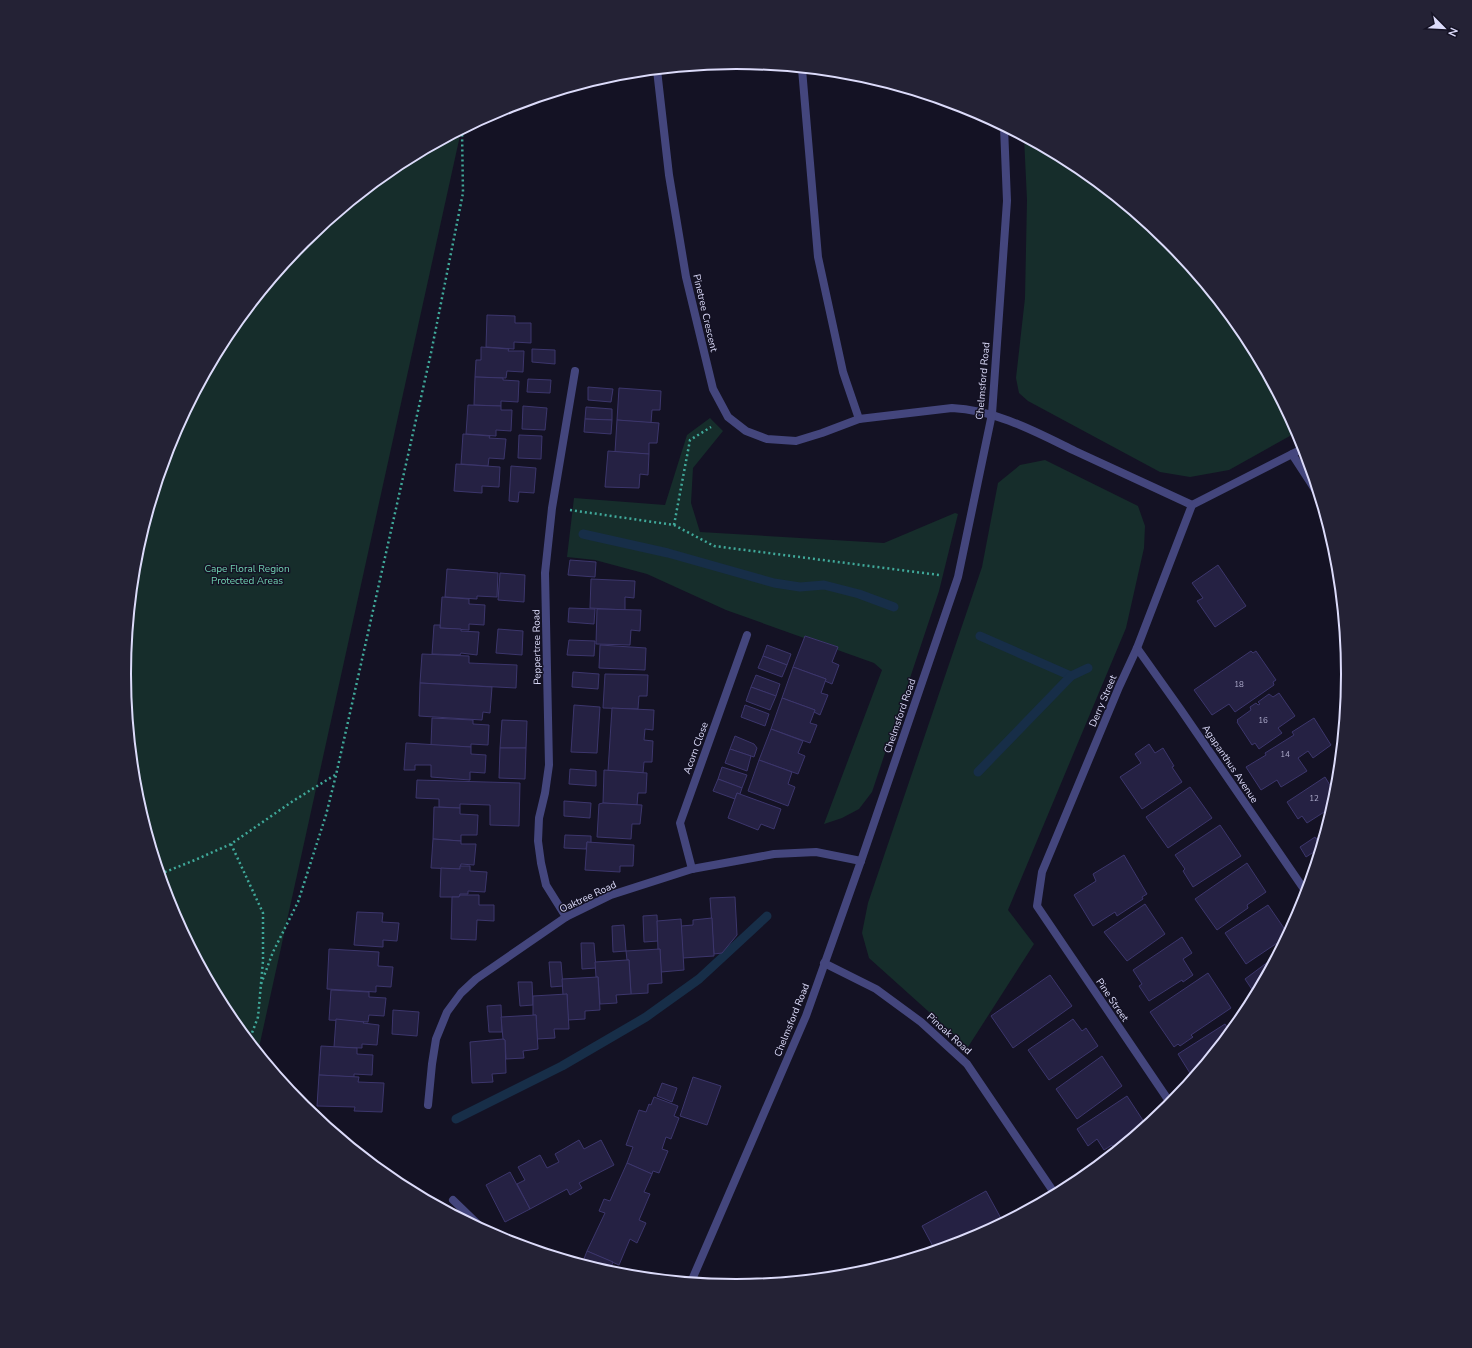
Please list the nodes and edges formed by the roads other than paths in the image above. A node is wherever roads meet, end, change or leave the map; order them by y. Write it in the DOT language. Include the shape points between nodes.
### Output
graph roads {
  1 [pos="802,73"];
  2 [pos="657,74"];
  3 [pos="1004,131"];
  4 [pos="575,371"];
  5 [pos="992,414"];
  6 [pos="858,419"];
  7 [pos="1298,451"];
  8 [pos="1292,454"];
  9 [pos="1309,480"];
  10 [pos="1192,505"];
  11 [pos="747,635"];
  12 [pos="1137,648"];
  13 [pos="862,861"];
  14 [pos="692,869"];
  15 [pos="1302,886"];
  16 [pos="1037,906"];
  17 [pos="566,917"];
  18 [pos="824,963"];
  19 [pos="1167,1098"];
  20 [pos="428,1105"];
  21 [pos="1052,1189"];
  22 [pos="453,1200"];
  23 [pos="474,1220"];
  24 [pos="693,1278"];
  1 -- 6 [label="street" via="818,257 842,372"];
  2 -- 6 [label="street, Pinetree Crescent" via="668,175 686,276 713,389 728,417 746,430 767,439 796,441 822,434"];
  3 -- 5 [label="street, Chelmsford Road" via="1007,201"];
  4 -- 17 [label="street, Peppertree Road" via="552,508 545,573 549,765 539,818 538,841 546,885"];
  5 -- 6 [label="street, Pinetree Crescent" via="967,408 952,408"];
  5 -- 10 [label="street"];
  5 -- 13 [label="street, Chelmsford Road" via="958,577"];
  7 -- 8 [label="street"];
  8 -- 9 [label="street"];
  8 -- 10 [label="street"];
  10 -- 12 [label="street, Derry Street"];
  11 -- 14 [label="street, Acorn Close" via="680,823"];
  12 -- 15 [label="street, Agapanthus Avenue"];
  12 -- 16 [label="street, Derry Street" via="1042,872"];
  13 -- 14 [label="street, Oaktree Road" via="816,852 774,854"];
  13 -- 18 [label="street, Chelmsford Road"];
  14 -- 17 [label="street, Oaktree Road" via="610,895"];
  16 -- 19 [label="street, Pine Street"];
  17 -- 20 [label="street, Oaktree Road" via="476,979 461,993 447,1012 436,1039"];
  18 -- 21 [label="street, Pinoak Road" via="876,989 921,1022 967,1064"];
  18 -- 24 [label="street, Chelmsford Road" via="806,1016"];
  22 -- 23 [label="street"];
}
